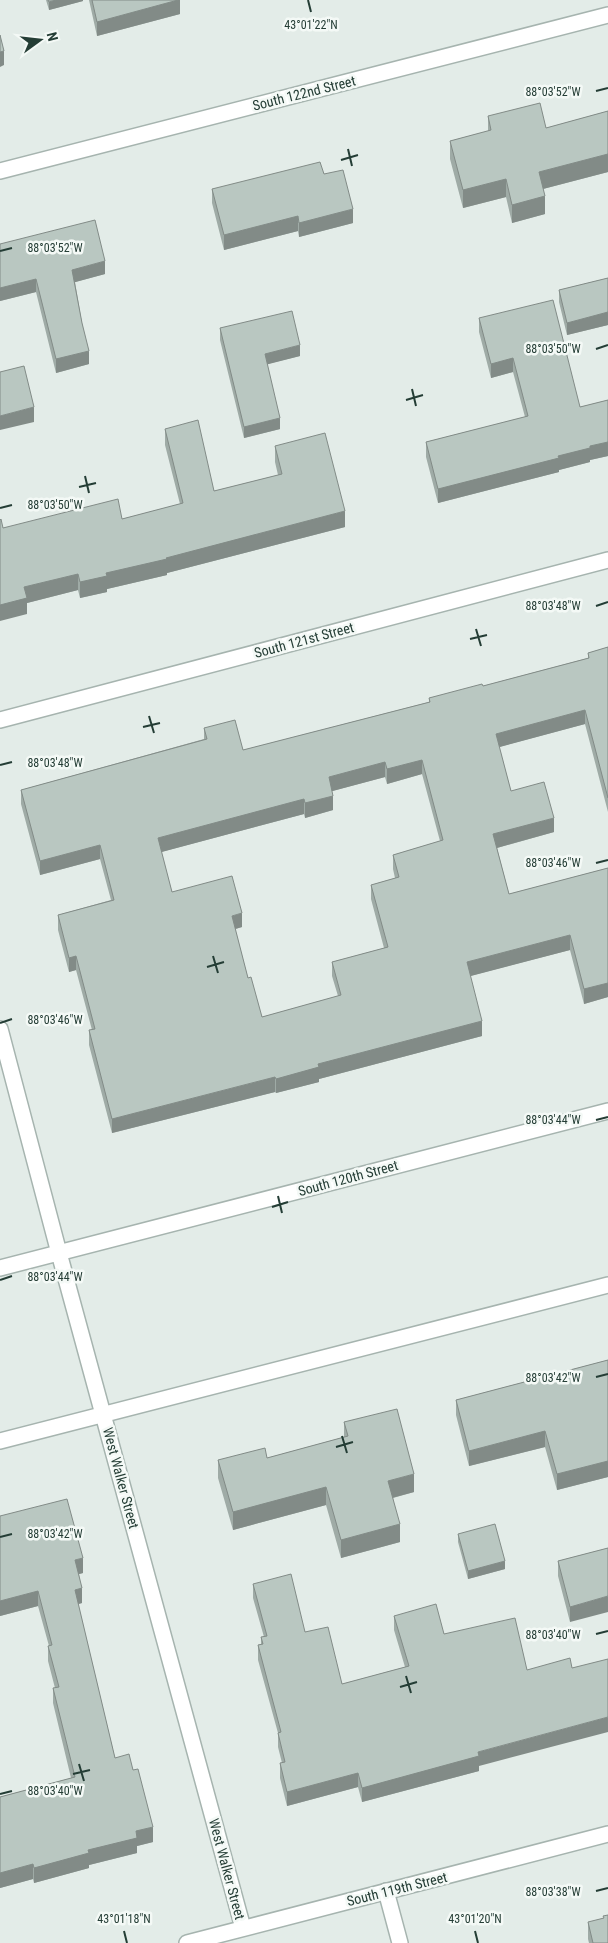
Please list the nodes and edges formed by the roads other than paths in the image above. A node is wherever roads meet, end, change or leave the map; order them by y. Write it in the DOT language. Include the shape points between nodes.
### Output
graph roads {
  1 [pos="608,15"];
  2 [pos="0,171"];
  3 [pos="608,560"];
  4 [pos="0,720"];
  5 [pos="0,1029"];
  6 [pos="608,1111"];
  7 [pos="59,1253"];
  8 [pos="0,1268"];
  9 [pos="608,1285"];
  10 [pos="104,1415"];
  11 [pos="0,1442"];
  12 [pos="608,1834"];
  13 [pos="386,1891"];
  14 [pos="243,1928"];
  15 [pos="187,1943"];
  16 [pos="400,1943"];
  1 -- 2 [label="street, South 122nd Street"];
  3 -- 4 [label="street, South 121st Street"];
  5 -- 7 [label="street, West Walker Street"];
  6 -- 7 [label="street, South 120th Street"];
  7 -- 8 [label="street, South 120th Street"];
  7 -- 10 [label="street, West Walker Street"];
  9 -- 10 [label="street"];
  10 -- 11 [label="street"];
  10 -- 14 [label="street, West Walker Street"];
  12 -- 13 [label="street, South 119th Street"];
  13 -- 14 [label="street, South 119th Street"];
  13 -- 16 [label="street"];
  14 -- 15 [label="street, South 119th Street"];
}
